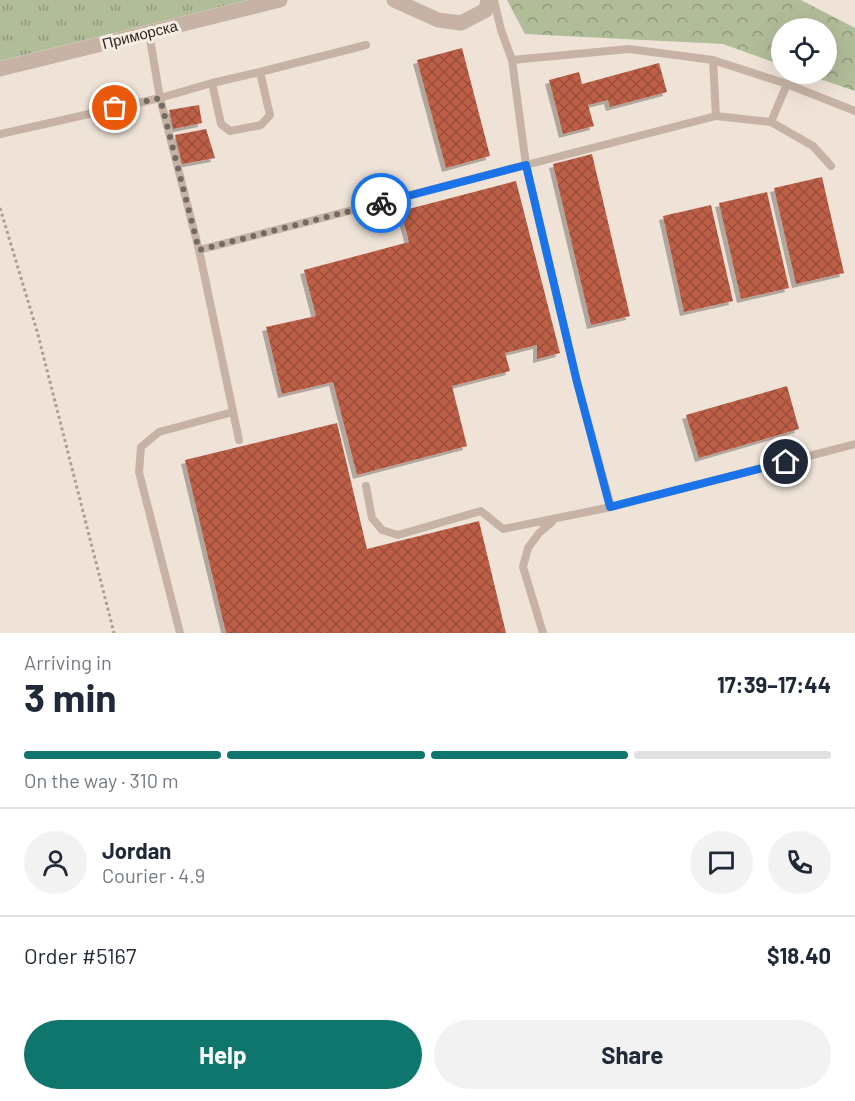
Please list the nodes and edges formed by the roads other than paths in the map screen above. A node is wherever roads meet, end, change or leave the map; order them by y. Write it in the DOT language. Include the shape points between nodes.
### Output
graph roads {
  1 [pos="280,0"];
  2 [pos="394,0"];
  3 [pos="488,0"];
  4 [pos="494,0"];
  5 [pos="149,33"];
  6 [pos="366,45"];
  7 [pos="512,60"];
  8 [pos="713,60"];
  9 [pos="0,69"];
  10 [pos="260,72"];
  11 [pos="771,79"];
  12 [pos="212,83"];
  13 [pos="787,84"];
  14 [pos="160,98"];
  15 [pos="855,111"];
  16 [pos="716,116"];
  17 [pos="771,122"];
  18 [pos="0,134"];
  19 [pos="526,165"];
  20 [pos="831,166"];
  21 [pos="199,250"];
  22 [pos="233,412"];
  23 [pos="239,440"];
  24 [pos="855,444"];
  25 [pos="366,486"];
  26 [pos="610,507"];
  27 [pos="554,520"];
  28 [pos="180,633"];
  29 [pos="543,633"];
  1 -- 5 [label="street, Приморска"];
  2 -- 3 [label="street" via="438,20 461,23 486,10"];
  4 -- 7 [label="lane"];
  5 -- 9 [label="street, Приморска"];
  5 -- 14 [label="lane"];
  6 -- 10 [label="lane"];
  7 -- 8 [label="lane" via="629,49"];
  7 -- 19 [label="lane"];
  8 -- 11 [label="lane"];
  8 -- 16 [label="lane"];
  10 -- 12 [label="lane"];
  10 -- 12 [label="lane" via="270,115 261,125 230,131 221,124"];
  12 -- 14 [label="lane"];
  13 -- 15 [label="lane"];
  13 -- 17 [label="lane"];
  14 -- 18 [label="lane"];
  14 -- 21 [label="lane"];
  16 -- 17 [label="lane"];
  16 -- 19 [label="lane"];
  17 -- 20 [label="lane" via="813,146"];
  19 -- 21 [label="lane"];
  19 -- 26 [label="lane"];
  21 -- 22 [label="lane"];
  22 -- 23 [label="lane"];
  22 -- 28 [label="lane" via="159,432 141,447 139,472"];
  24 -- 26 [label="lane"];
  25 -- 27 [label="lane" via="372,518 382,530 398,535 482,511 503,529"];
  26 -- 27 [label="lane"];
  27 -- 29 [label="lane" via="528,548 523,567"];
}
